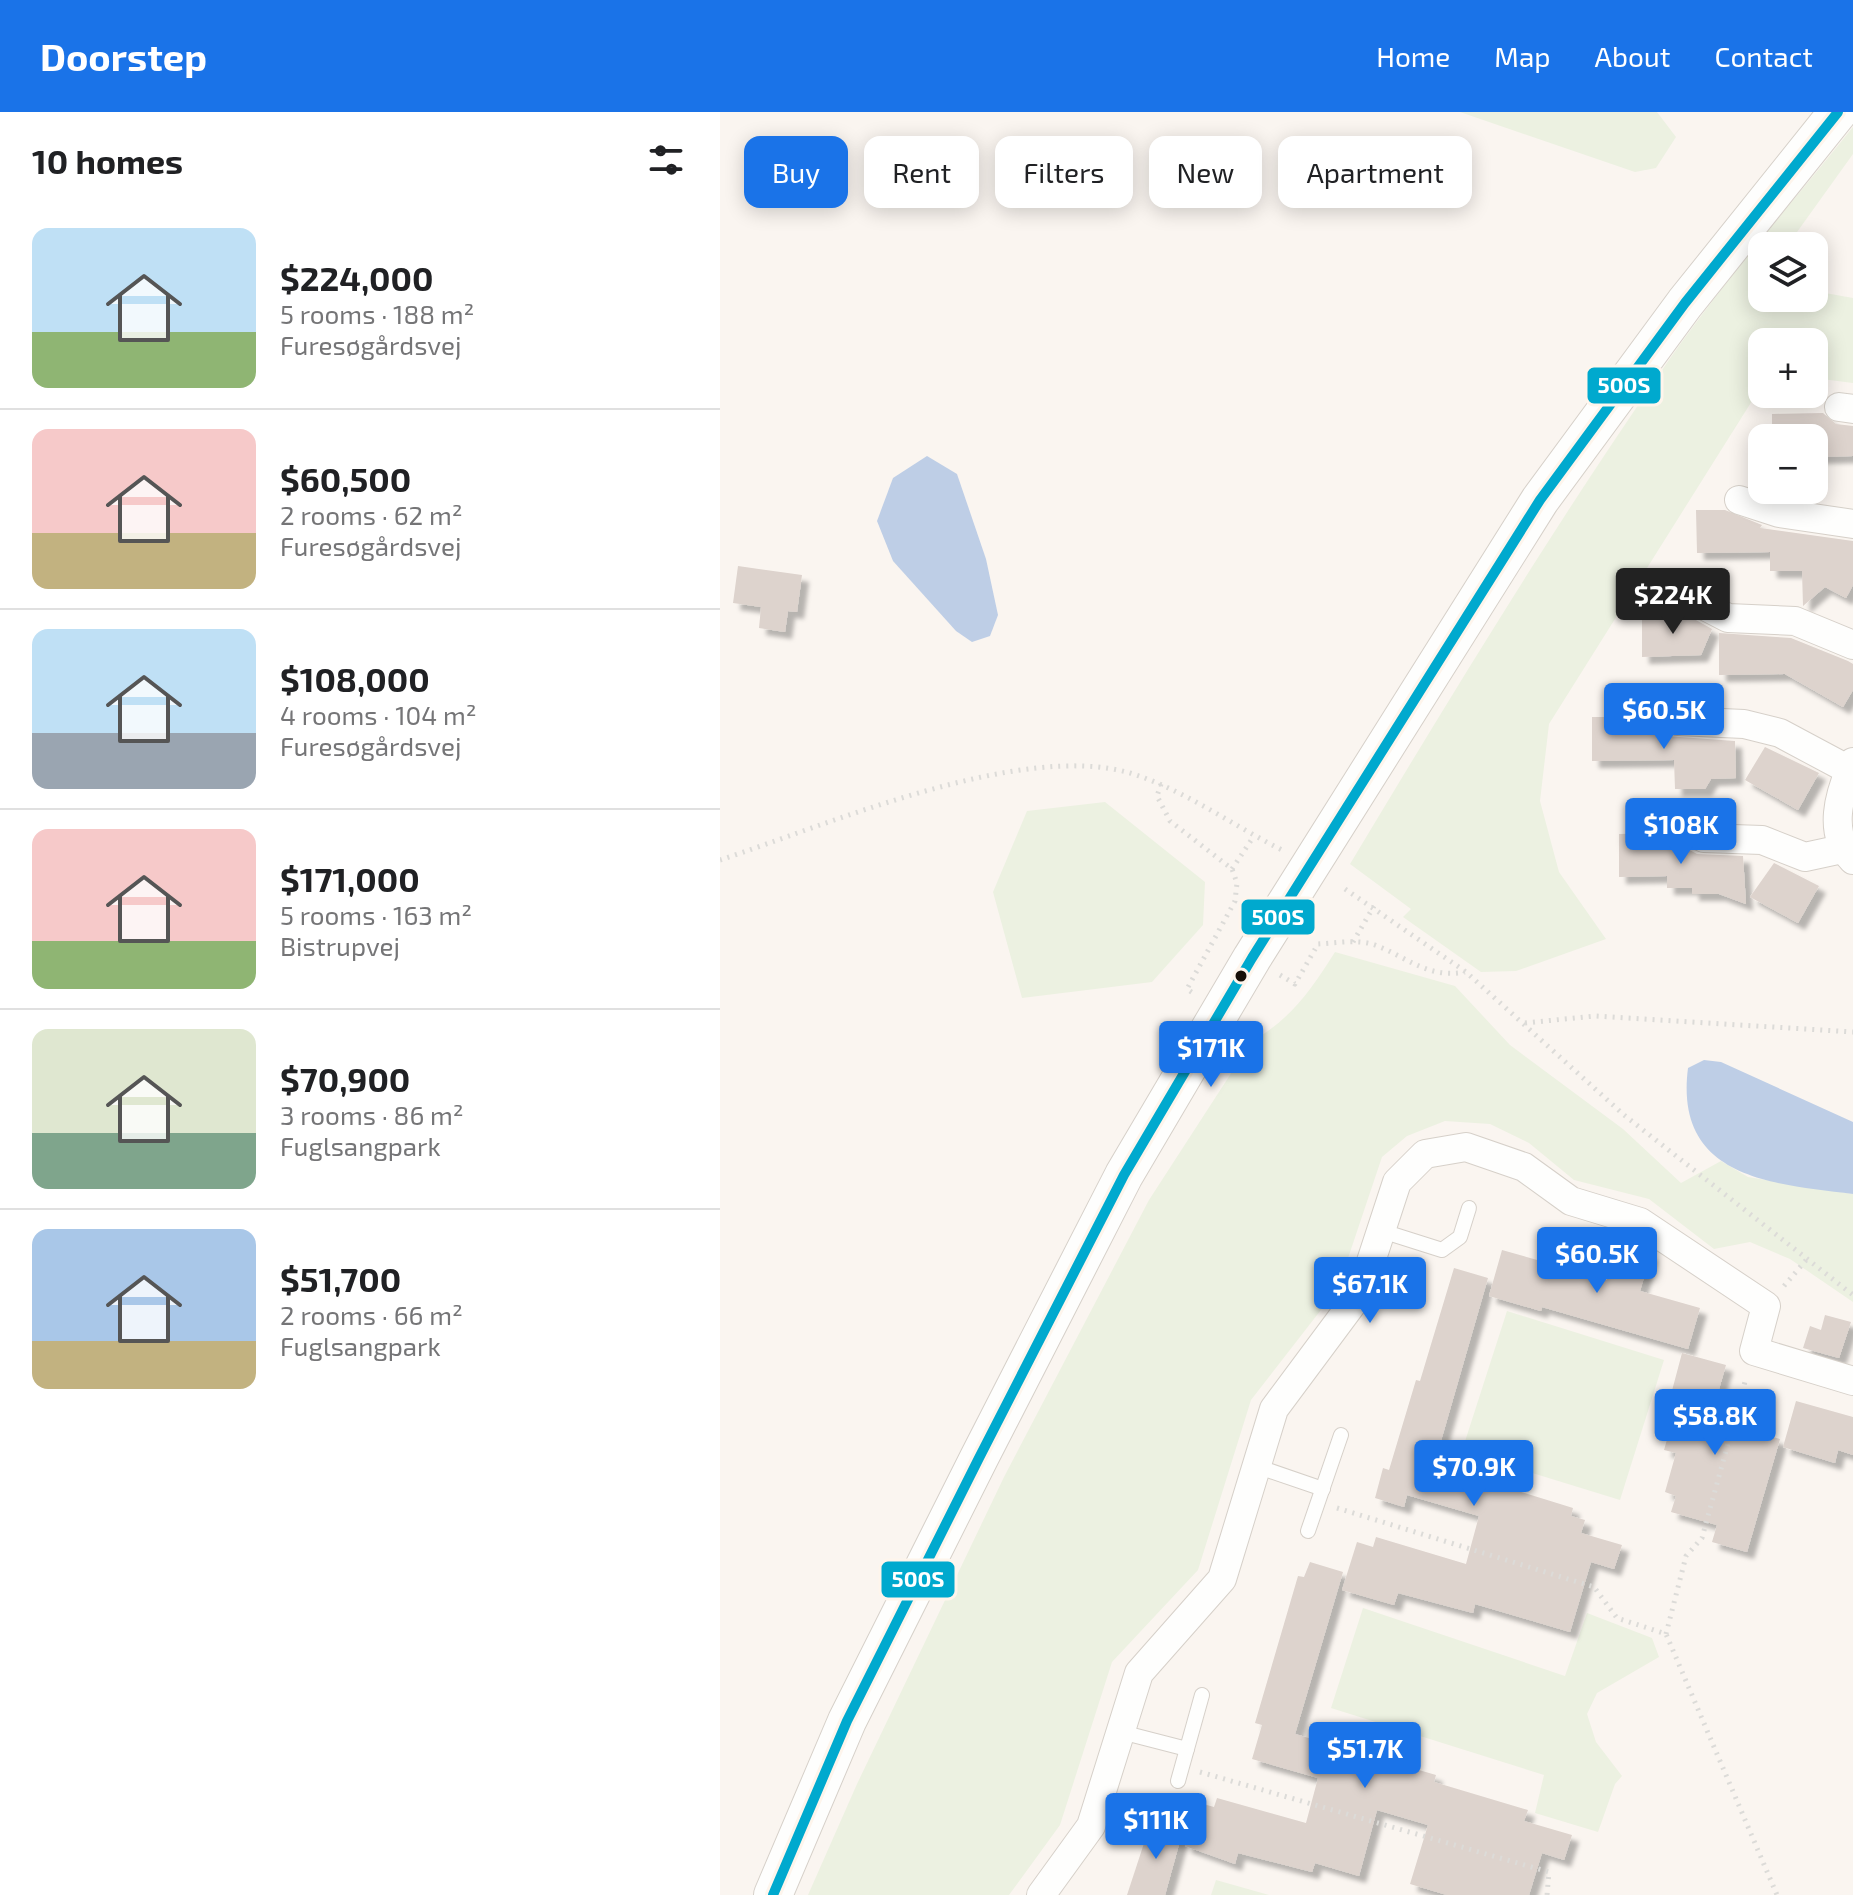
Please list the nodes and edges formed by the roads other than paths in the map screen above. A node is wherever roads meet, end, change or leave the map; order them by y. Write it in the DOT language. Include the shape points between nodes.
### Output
graph roads {
  1 [pos="1806,112"];
  2 [pos="1838,112"];
  3 [pos="1685,303"];
  4 [pos="1739,500"];
  5 [pos="1853,524"];
  6 [pos="1695,601"];
  7 [pos="1853,645"];
  8 [pos="1647,707"];
  9 [pos="1851,769"];
  10 [pos="1670,822"];
  11 [pos="1848,854"];
  12 [pos="1469,1208"];
  13 [pos="1382,1231"];
  14 [pos="1853,1381"];
  15 [pos="1341,1435"];
  16 [pos="1256,1466"];
  17 [pos="1320,1496"];
  18 [pos="1308,1531"];
  19 [pos="1202,1695"];
  20 [pos="1121,1732"];
  21 [pos="1187,1749"];
  22 [pos="1180,1774"];
  23 [pos="773,1895"];
  24 [pos="1041,1895"];
  1 -- 3 [label="main road"];
  2 -- 3 [label="main road"];
  3 -- 23 [label="main road" via="1540,500 1252,958 1124,1175 847,1721"];
  4 -- 5 [label="street" via="1779,513"];
  6 -- 7 [label="street" via="1728,618 1795,621"];
  8 -- 9 [label="street" via="1678,721 1744,724 1780,733"];
  9 -- 11 [label="street" via="1836,815"];
  10 -- 11 [label="street" via="1704,838 1762,840 1805,857"];
  12 -- 13 [label="lane" via="1460,1237 1442,1250"];
  13 -- 14 [label="street" via="1397,1182 1425,1154 1466,1147 1524,1167 1571,1201 1640,1222 1766,1306 1754,1351"];
  13 -- 16 [label="street" via="1361,1292 1274,1409"];
  15 -- 17 [label="lane"];
  16 -- 17 [label="lane"];
  16 -- 20 [label="street" via="1222,1579 1139,1673"];
  17 -- 18 [label="lane"];
  19 -- 21 [label="lane"];
  20 -- 21 [label="lane"];
  20 -- 24 [label="street" via="1091,1826"];
  21 -- 22 [label="lane"];
}
